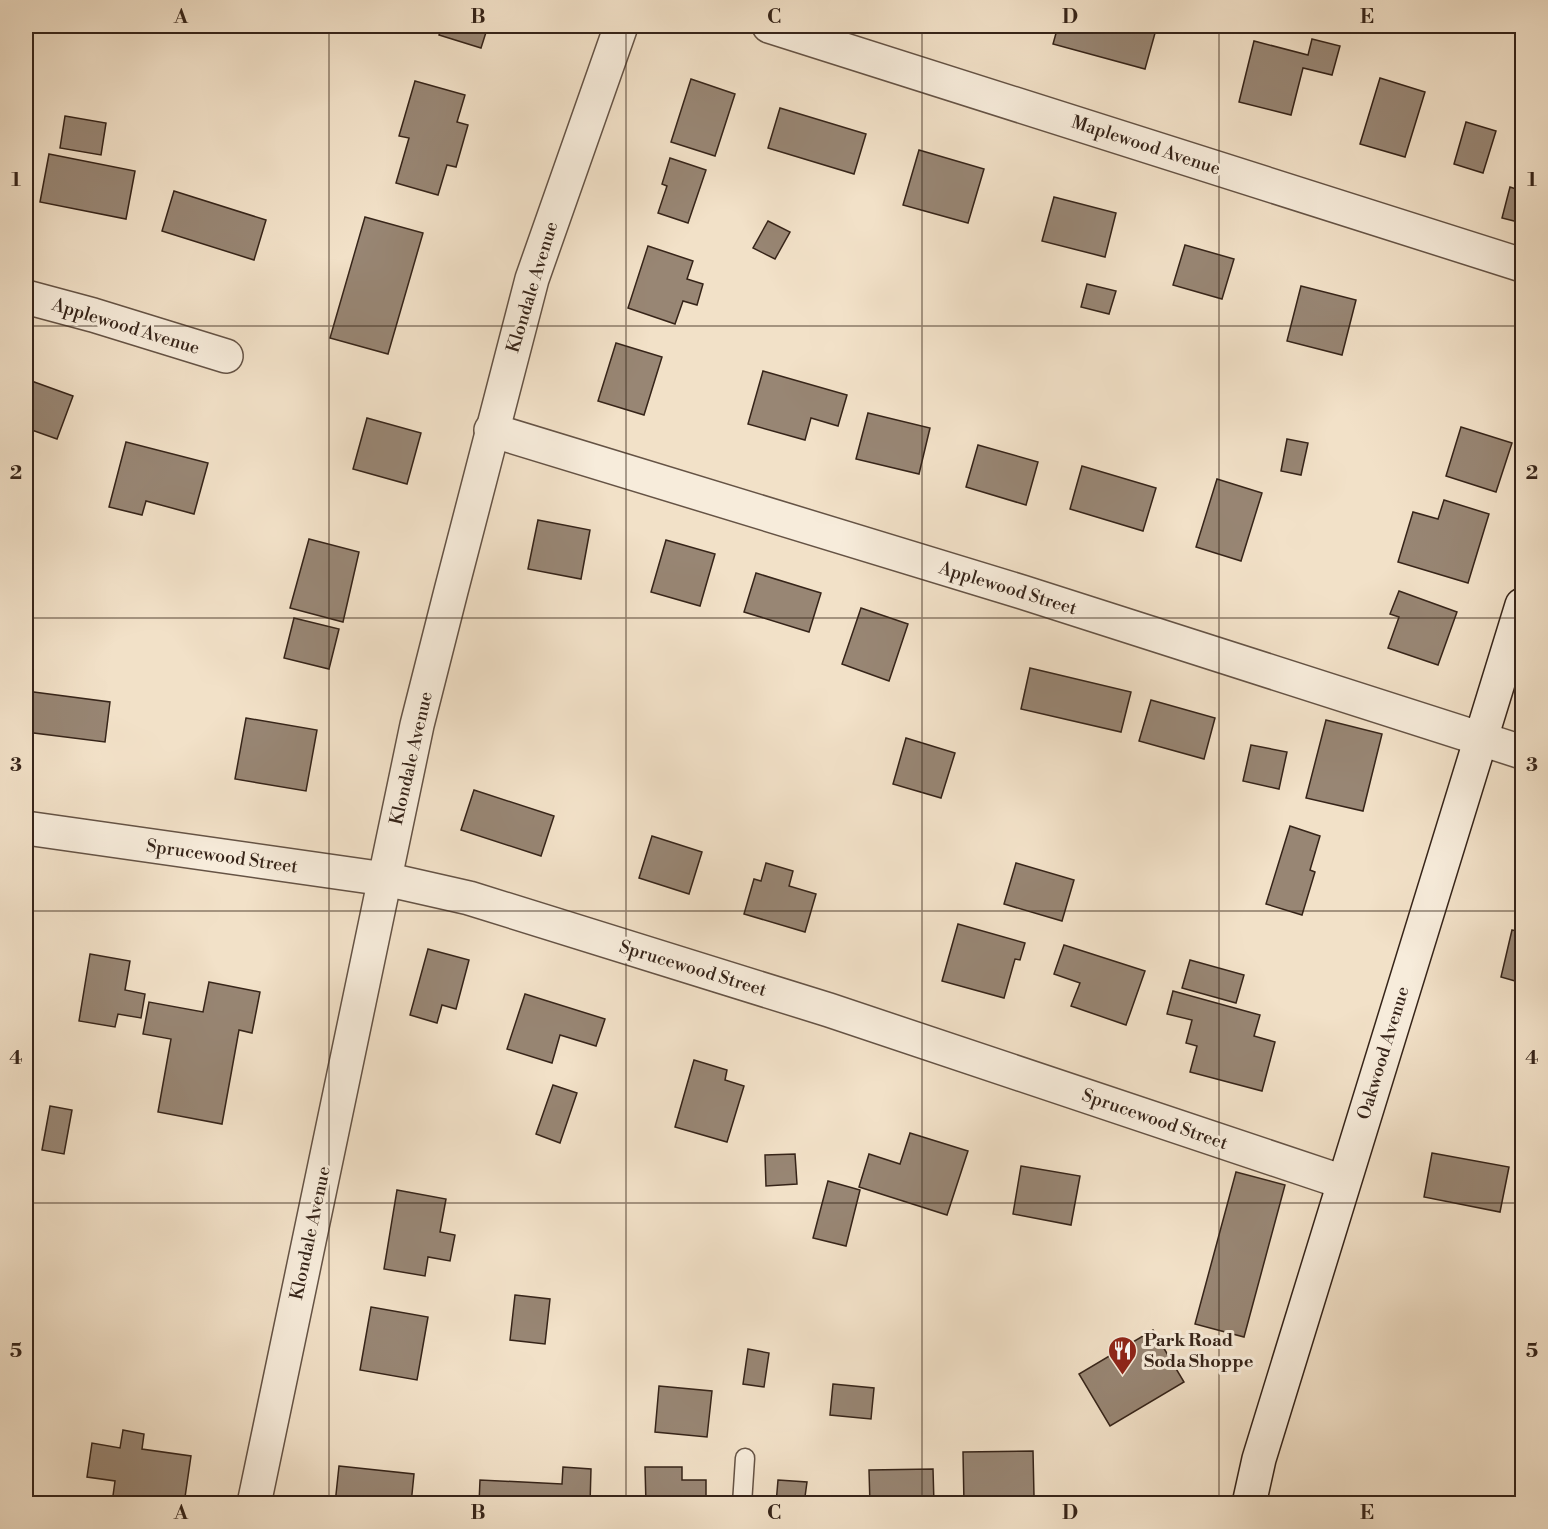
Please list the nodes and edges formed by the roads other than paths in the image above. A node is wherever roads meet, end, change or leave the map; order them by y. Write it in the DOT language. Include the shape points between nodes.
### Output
graph roads {
  1 [pos="621,26"];
  2 [pos="769,26"];
  3 [pos="1522,265"];
  4 [pos="26,297"];
  5 [pos="226,356"];
  6 [pos="491,430"];
  7 [pos="1522,605"];
  8 [pos="1481,739"];
  9 [pos="1522,752"];
  10 [pos="26,828"];
  11 [pos="385,879"];
  12 [pos="1343,1182"];
  13 [pos="745,1458"];
  14 [pos="254,1503"];
  15 [pos="742,1503"];
  16 [pos="1249,1503"];
  1 -- 6 [label="street, Klondale Avenue" via="532,279"];
  2 -- 3 [label="street, Maplewood Avenue"];
  4 -- 5 [label="street, Applewood Avenue"];
  6 -- 8 [label="street, Applewood Street" via="1022,592"];
  6 -- 11 [label="street, Klondale Avenue" via="417,725"];
  7 -- 8 [label="street, Oakwood Avenue"];
  8 -- 9 [label="street, Applewood Street"];
  8 -- 12 [label="street, Oakwood Avenue"];
  10 -- 11 [label="street, Sprucewood Street"];
  11 -- 12 [label="street, Sprucewood Street" via="469,898 829,1010"];
  11 -- 14 [label="street, Klondale Avenue"];
  12 -- 16 [label="street, Oakwood Avenue" via="1259,1458"];
  13 -- 15 [label="lane"];
}
